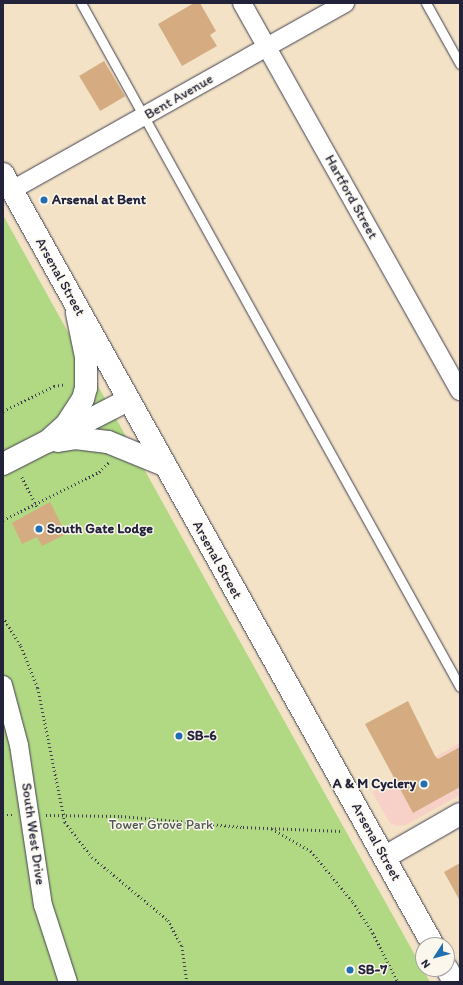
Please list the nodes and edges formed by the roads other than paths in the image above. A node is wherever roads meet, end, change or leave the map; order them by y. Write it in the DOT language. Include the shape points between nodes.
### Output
graph roads {
  1 [pos="81,3"];
  2 [pos="242,3"];
  3 [pos="345,3"];
  4 [pos="426,3"];
  5 [pos="266,47"];
  6 [pos="460,64"];
  7 [pos="144,117"];
  8 [pos="8,182"];
  9 [pos="74,300"];
  10 [pos="460,391"];
  11 [pos="128,400"];
  12 [pos="47,442"];
  13 [pos="3,464"];
  14 [pos="164,465"];
  15 [pos="3,685"];
  16 [pos="460,687"];
  17 [pos="460,814"];
  18 [pos="385,857"];
  19 [pos="429,937"];
  20 [pos="68,982"];
  1 -- 7 [label="lane"];
  2 -- 5 [label="street, Hartford Street"];
  3 -- 5 [label="street, Bent Avenue"];
  4 -- 6 [label="lane"];
  5 -- 7 [label="street, Bent Avenue"];
  5 -- 10 [label="street, Hartford Street"];
  7 -- 8 [label="street, Bent Avenue"];
  7 -- 16 [label="lane"];
  8 -- 9 [label="main road, Arsenal Street"];
  9 -- 11 [label="main road, Arsenal Street"];
  9 -- 12 [label="main road" via="86,357 86,388 66,425"];
  11 -- 12 [label="main road"];
  11 -- 14 [label="main road, Arsenal Street"];
  12 -- 13 [label="main road"];
  12 -- 14 [label="main road" via="75,438 108,442"];
  14 -- 18 [label="main road, Arsenal Street"];
  15 -- 20 [label="street, South West Drive" via="20,752 43,904"];
  17 -- 18 [label="main road"];
  18 -- 19 [label="main road, Arsenal Street"];
}
